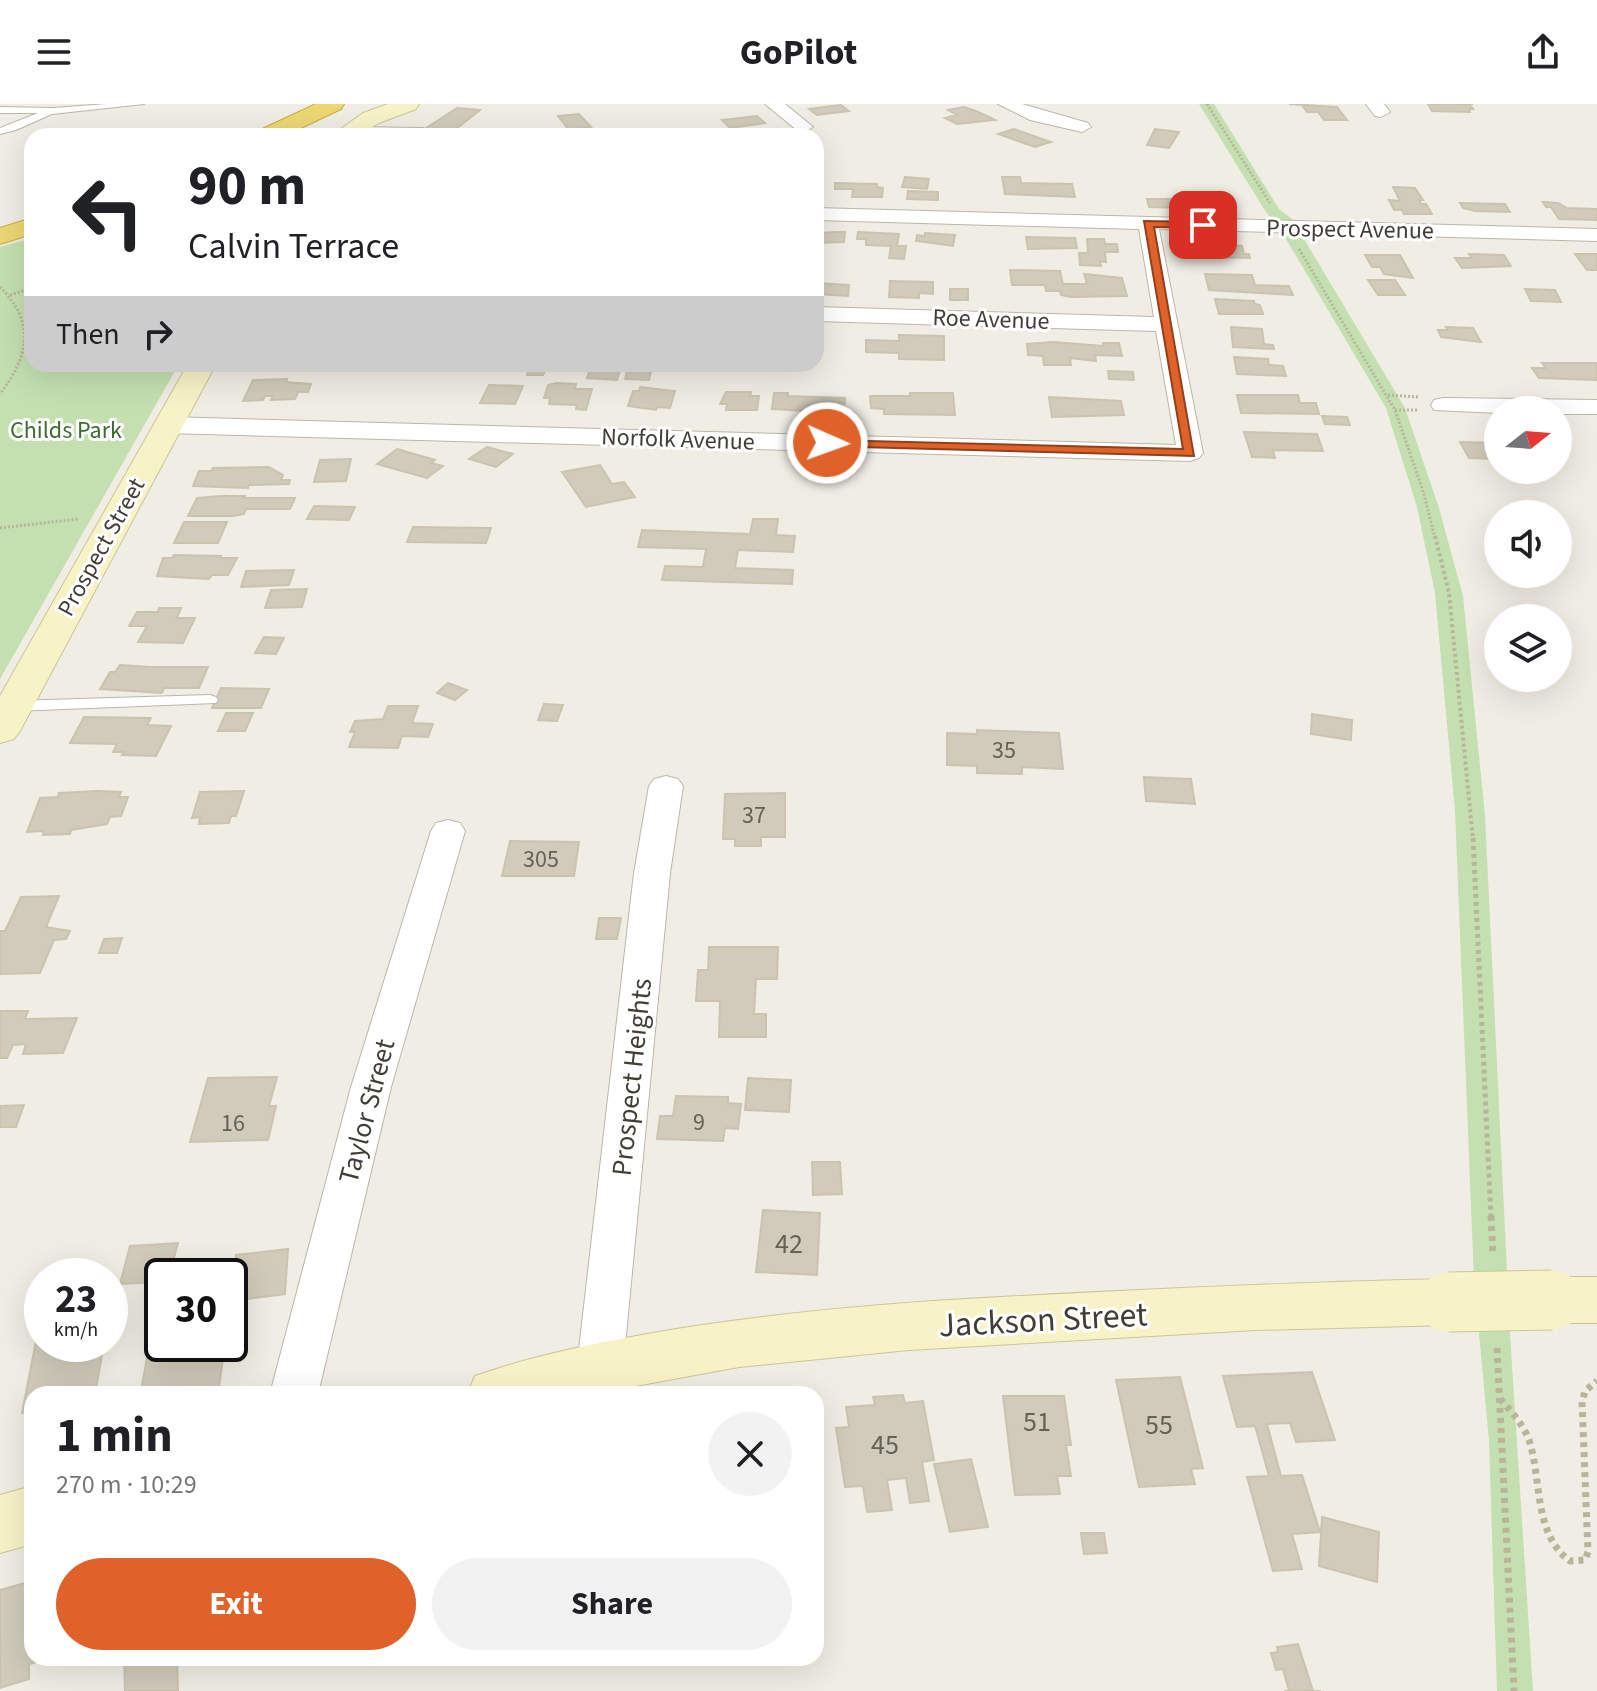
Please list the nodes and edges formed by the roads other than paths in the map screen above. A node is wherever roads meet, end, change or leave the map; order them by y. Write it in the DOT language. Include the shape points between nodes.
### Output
graph roads {
  1 [pos="140,104"];
  2 [pos="333,104"];
  3 [pos="343,104"];
  4 [pos="370,104"];
  5 [pos="398,104"];
  6 [pos="408,104"];
  7 [pos="774,104"];
  8 [pos="1007,104"];
  9 [pos="0,110"];
  10 [pos="53,111"];
  11 [pos="804,127"];
  12 [pos="1082,127"];
  13 [pos="283,128"];
  14 [pos="345,128"];
  15 [pos="357,128"];
  16 [pos="0,131"];
  17 [pos="824,214"];
  18 [pos="1148,223"];
  19 [pos="24,228"];
  20 [pos="1597,235"];
  21 [pos="0,236"];
  22 [pos="824,314"];
  23 [pos="1166,324"];
  24 [pos="197,372"];
  25 [pos="1443,405"];
  26 [pos="1597,407"];
  27 [pos="167,425"];
  28 [pos="210,700"];
  29 [pos="7,718"];
  30 [pos="666,786"];
  31 [pos="448,831"];
  32 [pos="1575,1300"];
  33 [pos="600,1367"];
  34 [pos="296,1386"];
  35 [pos="527,1386"];
  36 [pos="24,1517"];
  37 [pos="0,1524"];
  1 -- 10 [label="lane"];
  2 -- 13 [label="highway"];
  3 -- 14 [label="main road"];
  4 -- 5 [label="main road"];
  6 -- 15 [label="main road"];
  7 -- 11 [label="street"];
  8 -- 12 [label="street"];
  9 -- 10 [label="lane"];
  10 -- 16 [label="lane"];
  17 -- 18 [label="street, Prospect Avenue"];
  18 -- 20 [label="street, Prospect Avenue"];
  18 -- 23 [label="street"];
  19 -- 21 [label="highway"];
  22 -- 23 [label="street, Roe Avenue"];
  23 -- 27 [label="street, Norfolk Avenue" via="1190,453"];
  24 -- 27 [label="main road, Prospect Street"];
  25 -- 26 [label="street"];
  27 -- 29 [label="main road, Prospect Street"];
  28 -- 29 [label="lane"];
  30 -- 33 [label="street, Prospect Heights" via="652,873"];
  31 -- 34 [label="street, Taylor Street" via="371,1087"];
  32 -- 33 [label="main road, Jackson Street, bridge" via="1256,1307 909,1326 739,1343"];
  33 -- 35 [label="main road, Jackson Street"];
  36 -- 37 [label="main road"];
}
